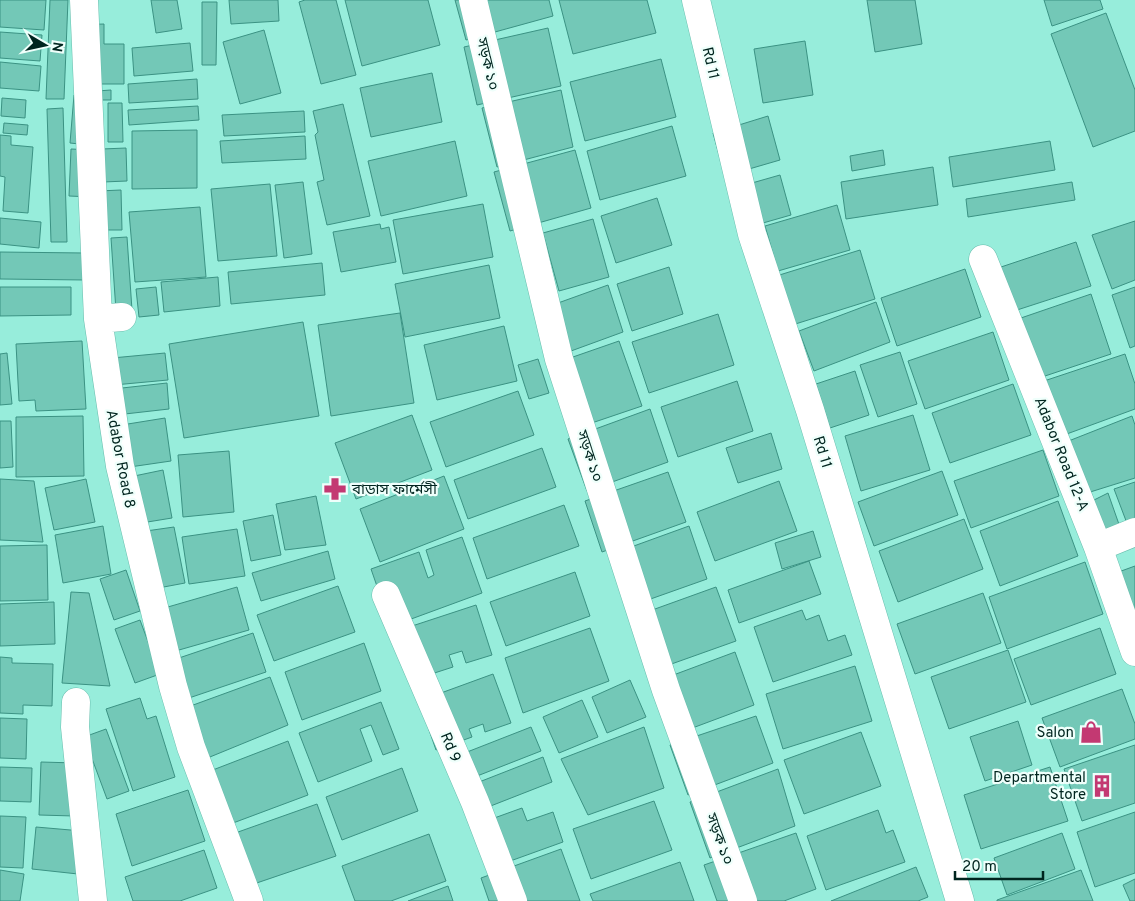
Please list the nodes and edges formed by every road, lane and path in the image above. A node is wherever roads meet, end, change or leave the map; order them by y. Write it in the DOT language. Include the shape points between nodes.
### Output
graph roads {
  1 [pos="84,0"];
  2 [pos="473,0"];
  3 [pos="696,0"];
  4 [pos="983,259"];
  5 [pos="1135,532"];
  6 [pos="1098,547"];
  7 [pos="386,595"];
  8 [pos="1135,652"];
  9 [pos="76,702"];
  10 [pos="93,901"];
  11 [pos="249,901"];
  12 [pos="513,901"];
  13 [pos="743,901"];
  14 [pos="960,901"];
  1 -- 11 [label="street, Adabor Road 8" via="120,466 173,686 191,747"];
  2 -- 13 [label="street, সড়ক ১০" via="559,359 666,690"];
  3 -- 14 [label="street, Rd 11" via="752,234 810,410"];
  4 -- 6 [label="street, Adabor Road 12-A"];
  5 -- 6 [label="street"];
  6 -- 8 [label="street, Adabor Road 12-A"];
  7 -- 12 [label="street, Rd 9" via="475,802"];
  9 -- 10 [label="street" via="75,727"];
}
